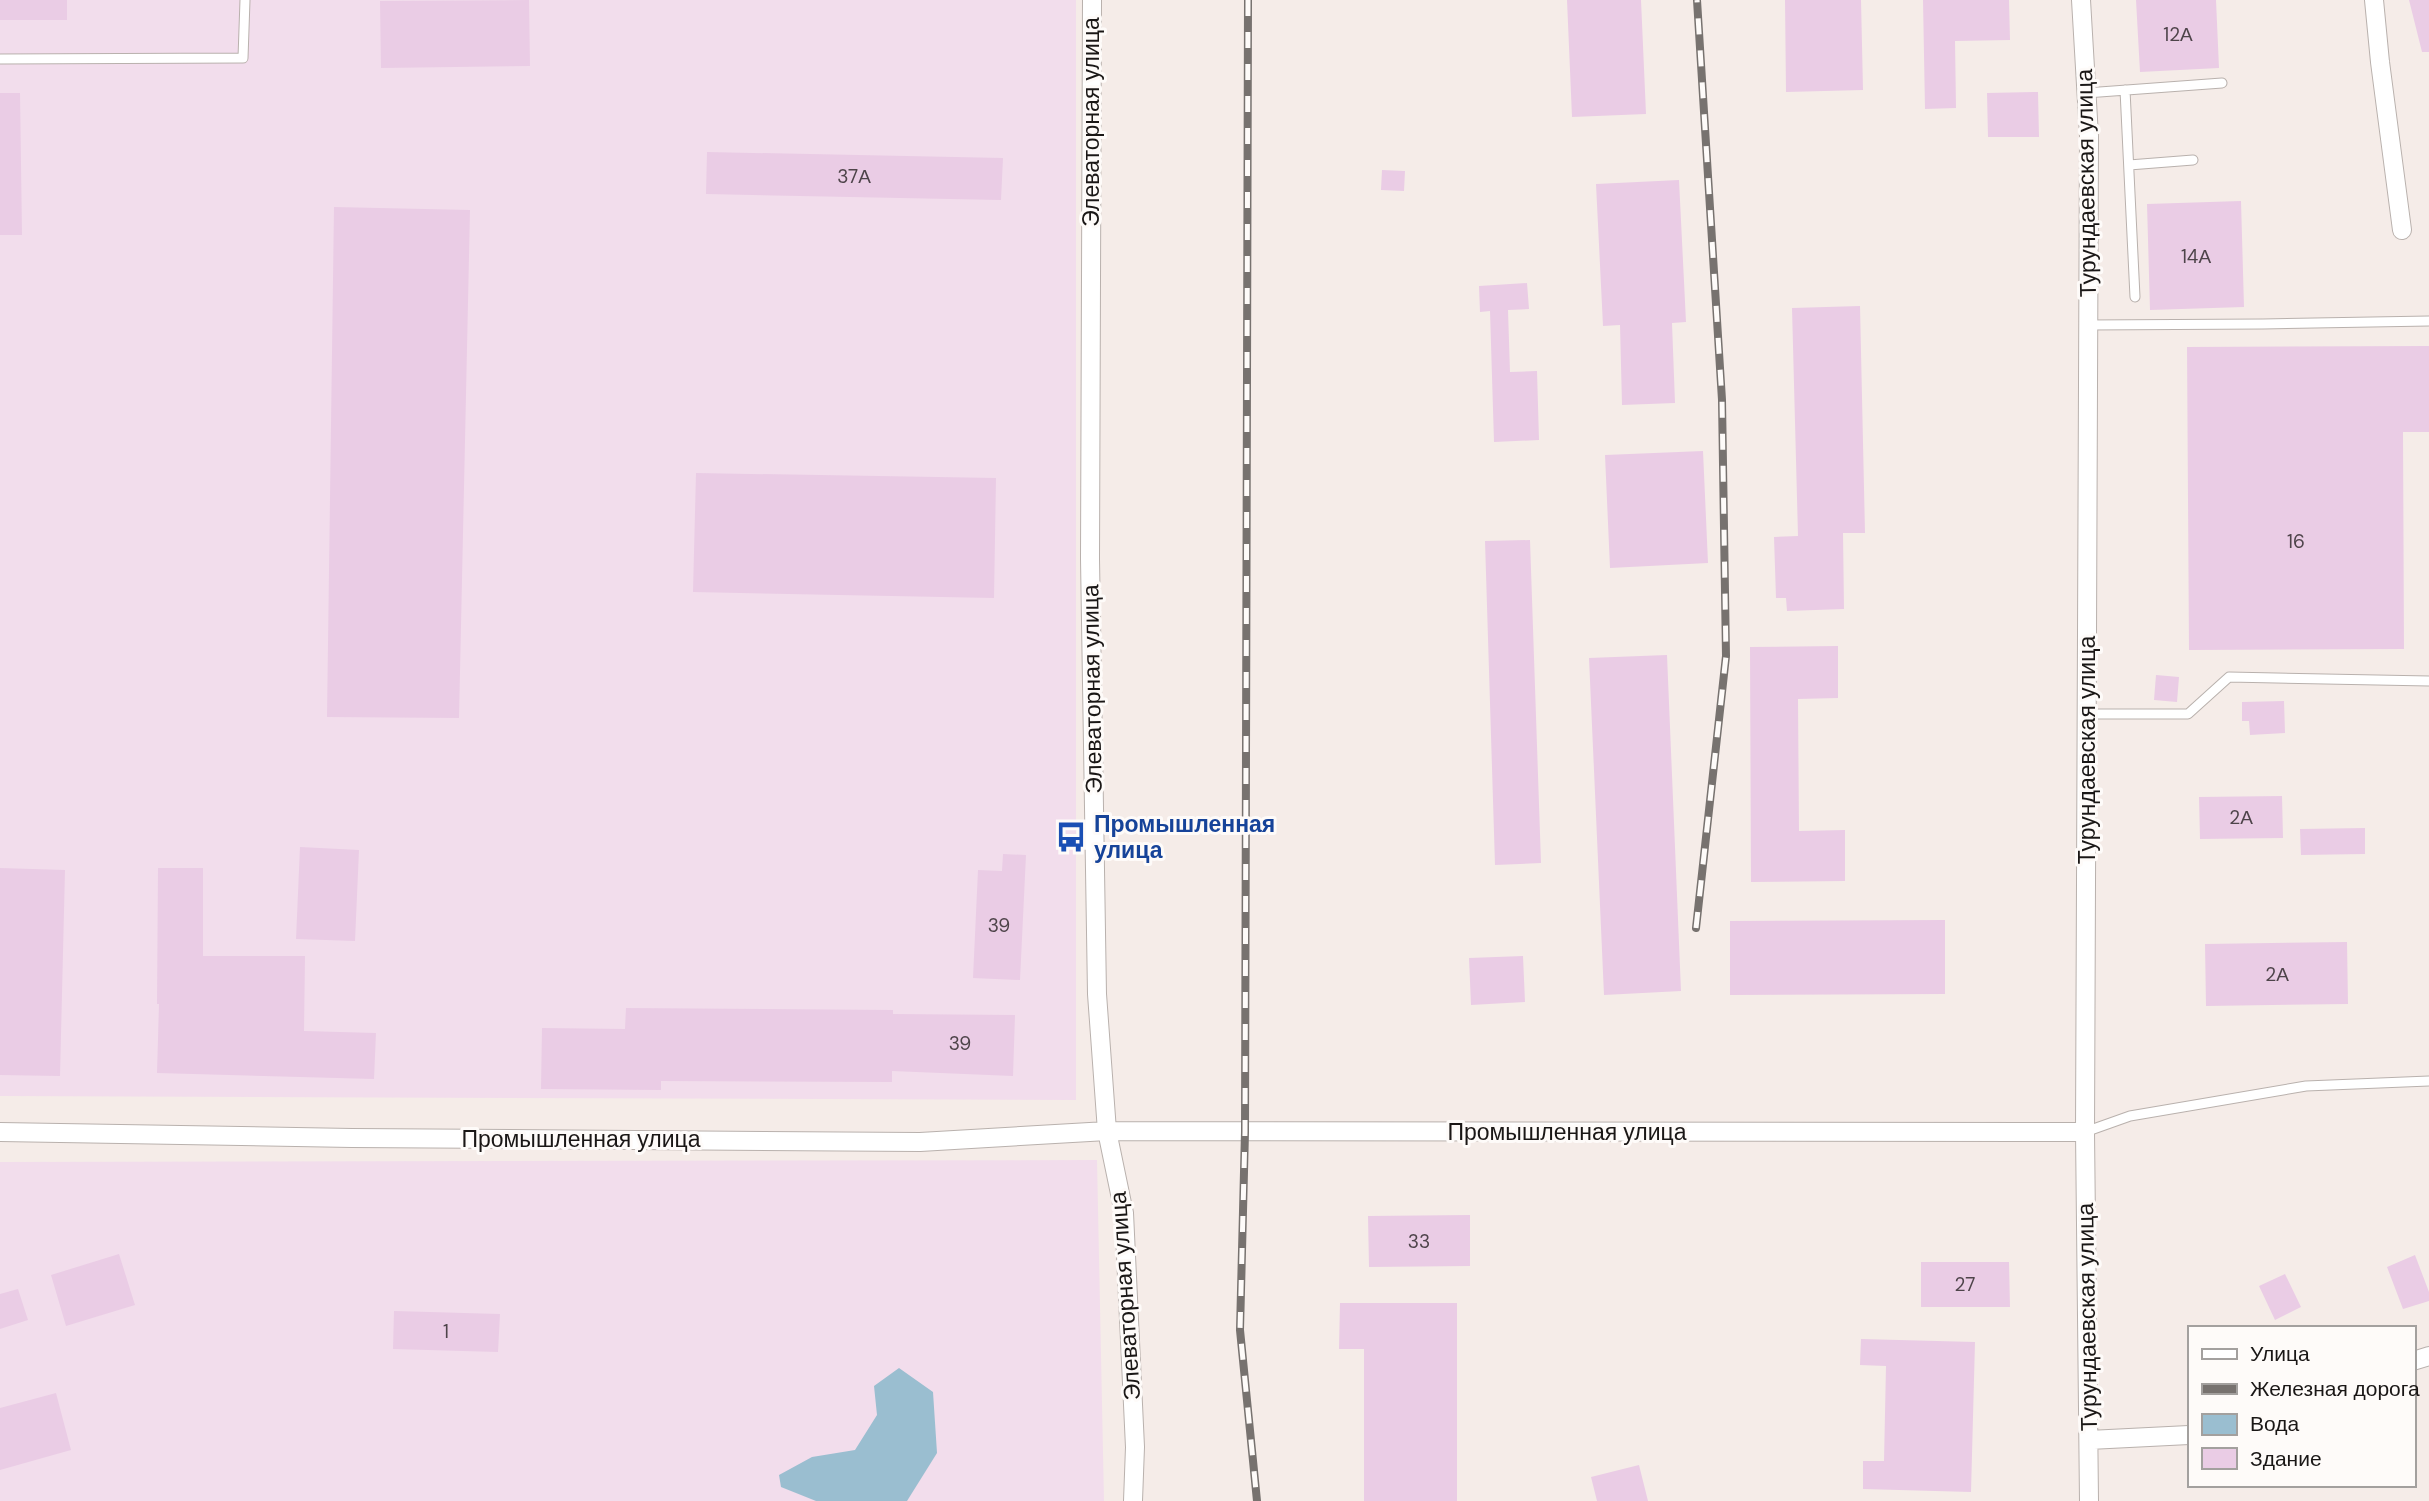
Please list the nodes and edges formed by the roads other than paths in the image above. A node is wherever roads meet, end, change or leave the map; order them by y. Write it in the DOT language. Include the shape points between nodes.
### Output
graph roads {
  1 [pos="245,0"];
  2 [pos="1092,0"];
  3 [pos="2081,0"];
  4 [pos="2374,0"];
  5 [pos="0,59"];
  6 [pos="2222,83"];
  7 [pos="2125,90"];
  8 [pos="2086,93"];
  9 [pos="2193,160"];
  10 [pos="2129,165"];
  11 [pos="2402,230"];
  12 [pos="2135,297"];
  13 [pos="2429,321"];
  14 [pos="2088,324"];
  15 [pos="2429,681"];
  16 [pos="2087,714"];
  17 [pos="2429,1081"];
  18 [pos="0,1132"];
  19 [pos="1107,1132"];
  20 [pos="2085,1132"];
  21 [pos="2188,1434"];
  22 [pos="2089,1440"];
  23 [pos="1133,1501"];
  24 [pos="2089,1501"];
  1 -- 5 [label="lane" via="243,58"];
  2 -- 19 [label="street, Элеваторная улица" via="1090,572 1097,994"];
  3 -- 8 [label="street, Турундаевская улица"];
  4 -- 11 [label="street"];
  6 -- 7 [label="lane"];
  7 -- 8 [label="lane"];
  7 -- 10 [label="lane"];
  8 -- 14 [label="street, Турундаевская улица"];
  9 -- 10 [label="lane"];
  10 -- 12 [label="lane"];
  13 -- 14 [label="lane"];
  14 -- 16 [label="street, Турундаевская улица"];
  15 -- 16 [label="lane" via="2229,677 2189,714"];
  16 -- 20 [label="street, Турундаевская улица"];
  17 -- 20 [label="lane" via="2306,1086 2130,1116"];
  18 -- 19 [label="street, Промышленная улица" via="920,1142"];
  19 -- 20 [label="street, Промышленная улица"];
  19 -- 23 [label="street, Элеваторная улица" via="1124,1213 1135,1447"];
  20 -- 22 [label="street, Турундаевская улица"];
  21 -- 22 [label="street"];
  22 -- 24 [label="street, Турундаевская улица"];
}
